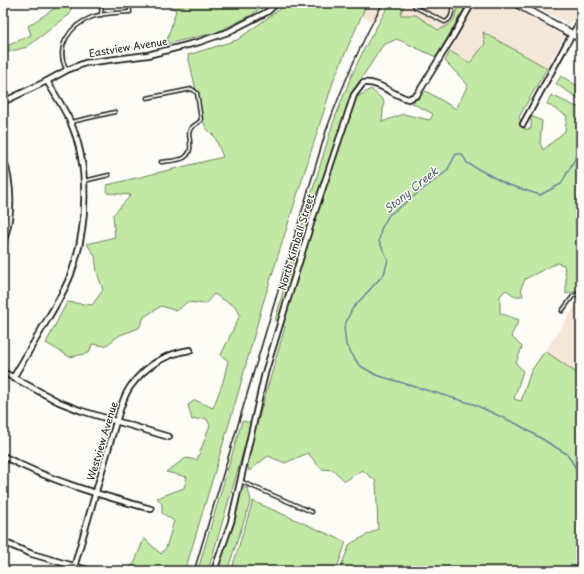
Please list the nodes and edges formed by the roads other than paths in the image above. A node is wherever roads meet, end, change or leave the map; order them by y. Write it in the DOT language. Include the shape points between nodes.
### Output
graph roads {
  1 [pos="102,3"];
  2 [pos="128,3"];
  3 [pos="277,3"];
  4 [pos="414,3"];
  5 [pos="454,3"];
  6 [pos="472,3"];
  7 [pos="515,3"];
  8 [pos="101,16"];
  9 [pos="581,20"];
  10 [pos="572,34"];
  11 [pos="581,39"];
  12 [pos="67,70"];
  13 [pos="47,81"];
  14 [pos="147,98"];
  15 [pos="3,102"];
  16 [pos="115,112"];
  17 [pos="70,122"];
  18 [pos="523,124"];
  19 [pos="3,157"];
  20 [pos="162,162"];
  21 [pos="109,175"];
  22 [pos="84,181"];
  23 [pos="3,243"];
  24 [pos="581,293"];
  25 [pos="562,311"];
  26 [pos="190,350"];
  27 [pos="3,372"];
  28 [pos="13,378"];
  29 [pos="116,422"];
  30 [pos="169,437"];
  31 [pos="3,456"];
  32 [pos="239,481"];
  33 [pos="95,494"];
  34 [pos="151,509"];
  35 [pos="312,512"];
  36 [pos="3,542"];
  37 [pos="73,568"];
  38 [pos="91,571"];
  39 [pos="214,571"];
  1 -- 8 [label="lane"];
  2 -- 8 [label="lane" via="130,12"];
  3 -- 12 [label="street, Eastview Avenue" via="266,12 228,32 199,42 148,55 85,63"];
  4 -- 5 [label="lane" via="415,7 445,22 453,12"];
  6 -- 32 [label="street, North Kimball Street" via="417,95 408,99 370,82 363,83 354,95 265,373"];
  7 -- 10 [label="main road"];
  8 -- 12 [label="lane" via="92,17 81,23 66,38 61,56"];
  9 -- 10 [label="street"];
  10 -- 11 [label="main road"];
  10 -- 18 [label="street"];
  12 -- 13 [label="street, Eastview Avenue"];
  13 -- 15 [label="street, Eastview Avenue"];
  13 -- 17 [label="street"];
  14 -- 20 [label="lane" via="192,90 197,93 201,120 190,129 190,152 187,157 179,160"];
  16 -- 17 [label="lane"];
  17 -- 22 [label="street" via="81,155"];
  19 -- 23 [label="street" via="10,196 10,215"];
  21 -- 22 [label="lane"];
  22 -- 28 [label="street" via="84,213 80,241 71,273"];
  24 -- 25 [label="lane" via="573,296"];
  26 -- 29 [label="street, Westview Avenue" via="164,357 146,369 130,387"];
  27 -- 28 [label="street"];
  28 -- 29 [label="street" via="59,402"];
  29 -- 30 [label="street"];
  29 -- 33 [label="street, Westview Avenue"];
  31 -- 33 [label="street" via="25,468"];
  32 -- 35 [label="lane"];
  32 -- 39 [label="street, North Kimball Street" via="231,522"];
  33 -- 34 [label="street"];
  33 -- 37 [label="street, Westview Avenue"];
  36 -- 37 [label="street"];
  37 -- 38 [label="street"];
}
